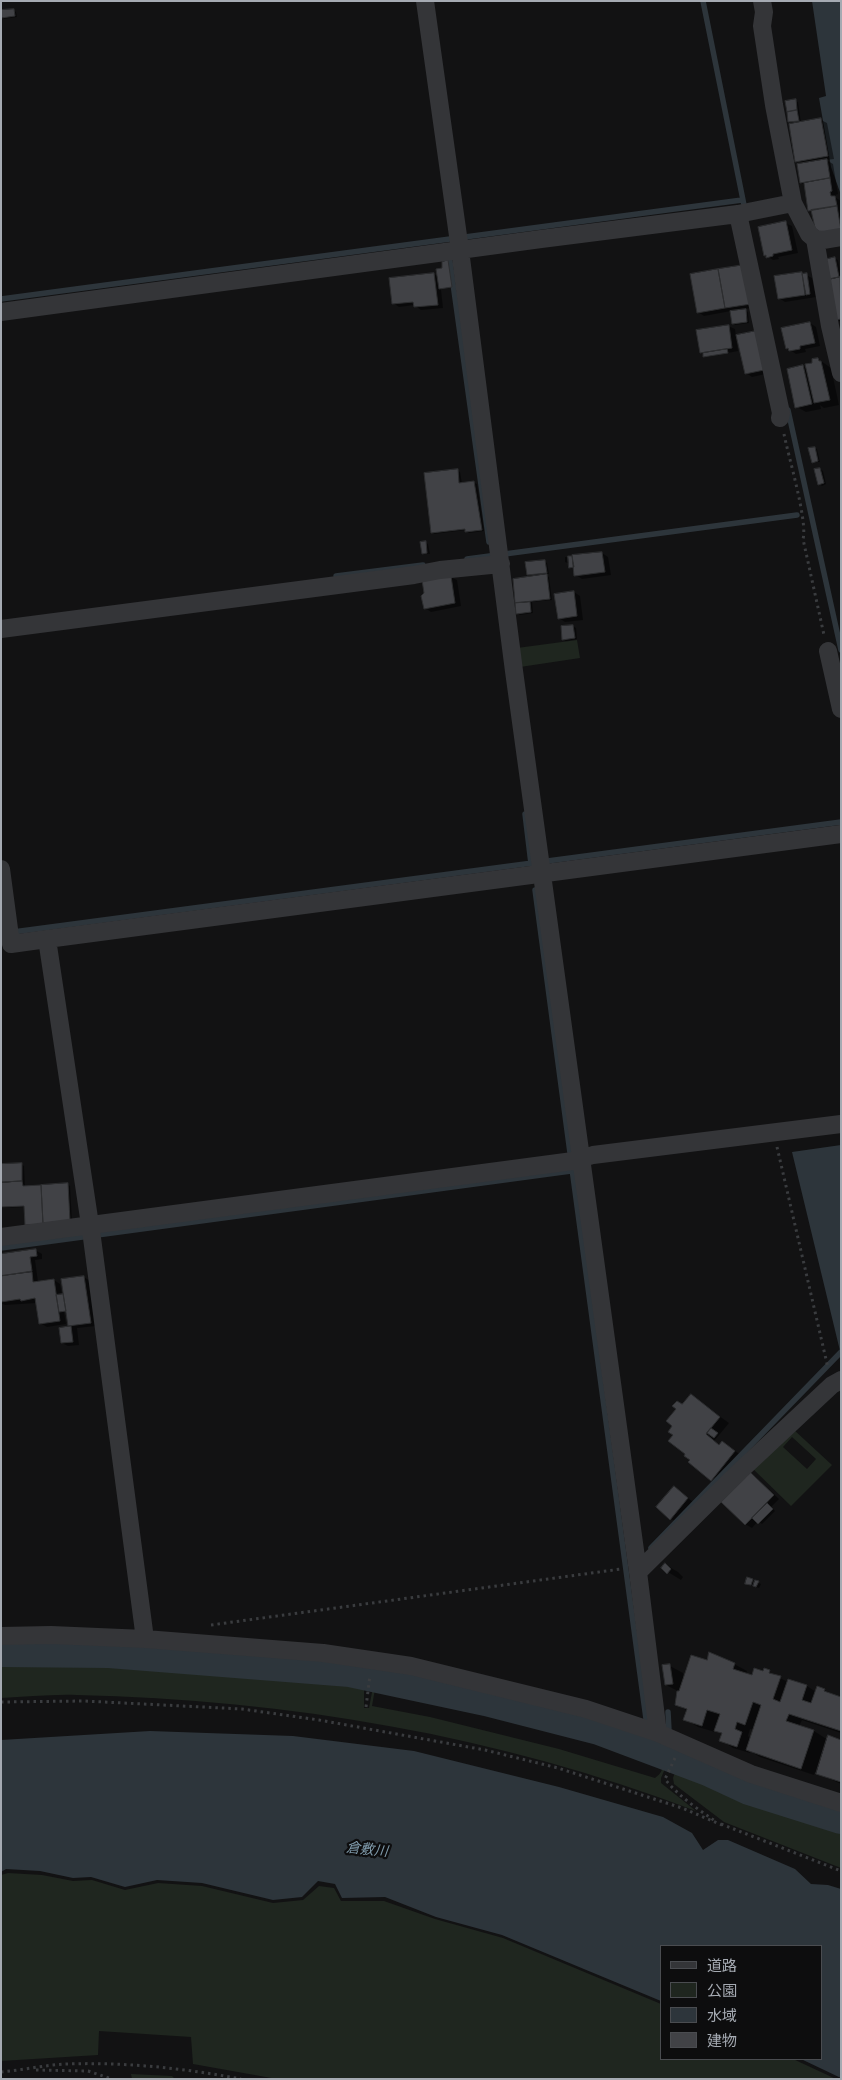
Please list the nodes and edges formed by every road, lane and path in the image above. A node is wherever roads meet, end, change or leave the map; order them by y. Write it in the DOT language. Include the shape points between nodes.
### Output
graph roads {
  1 [pos="425,1"];
  2 [pos="762,1"];
  3 [pos="793,203"];
  4 [pos="744,213"];
  5 [pos="841,237"];
  6 [pos="815,240"];
  7 [pos="460,250"];
  8 [pos="1,312"];
  9 [pos="841,373"];
  10 [pos="780,418"];
  11 [pos="497,560"];
  12 [pos="1,629"];
  13 [pos="828,651"];
  14 [pos="841,709"];
  15 [pos="841,834"];
  16 [pos="541,866"];
  17 [pos="1,869"];
  18 [pos="8,939"];
  19 [pos="47,939"];
  20 [pos="841,1124"];
  21 [pos="774,1132"];
  22 [pos="581,1158"];
  23 [pos="91,1232"];
  24 [pos="1,1238"];
  25 [pos="835,1378"];
  26 [pos="621,1569"];
  27 [pos="638,1572"];
  28 [pos="202,1626"];
  29 [pos="1,1636"];
  30 [pos="145,1639"];
  31 [pos="368,1687"];
  32 [pos="1,1702"];
  33 [pos="366,1707"];
  34 [pos="658,1733"];
  35 [pos="672,1765"];
  36 [pos="841,1803"];
  37 [pos="722,1825"];
  38 [pos="841,1871"];
  39 [pos="25,2070"];
  40 [pos="1,2072"];
  41 [pos="112,2079"];
  42 [pos="241,2079"];
  1 -- 7 [label="street"];
  2 -- 3 [label="street" via="765,46"];
  3 -- 4 [label="street"];
  3 -- 6 [label="street"];
  4 -- 7 [label="street"];
  4 -- 10 [label="street"];
  5 -- 6 [label="street"];
  6 -- 9 [label="street"];
  7 -- 8 [label="street"];
  7 -- 11 [label="street"];
  10 -- 13 [label="path"];
  11 -- 12 [label="street"];
  11 -- 16 [label="street"];
  13 -- 14 [label="street"];
  15 -- 16 [label="street"];
  16 -- 19 [label="street"];
  16 -- 22 [label="street"];
  17 -- 18 [label="street"];
  18 -- 19 [label="street"];
  19 -- 23 [label="street"];
  20 -- 21 [label="street"];
  21 -- 22 [label="street"];
  21 -- 25 [label="path" via="824,1352"];
  22 -- 23 [label="street"];
  22 -- 27 [label="street"];
  23 -- 24 [label="street"];
  23 -- 30 [label="street"];
  25 -- 27 [label="street" via="832,1385"];
  26 -- 28 [label="path"];
  27 -- 34 [label="street"];
  29 -- 30 [label="street"];
  30 -- 34 [label="street" via="323,1653 411,1666 586,1709"];
  31 -- 33 [label="path"];
  32 -- 37 [label="path" via="84,1701 242,1709 319,1720 485,1750 558,1768 682,1808"];
  34 -- 36 [label="street" via="751,1774"];
  35 -- 37 [label="path" via="666,1779 672,1787"];
  37 -- 38 [label="path"];
  39 -- 40 [label="path"];
  39 -- 41 [label="path" via="88,2071"];
  39 -- 42 [label="path" via="65,2064 150,2066"];
}
